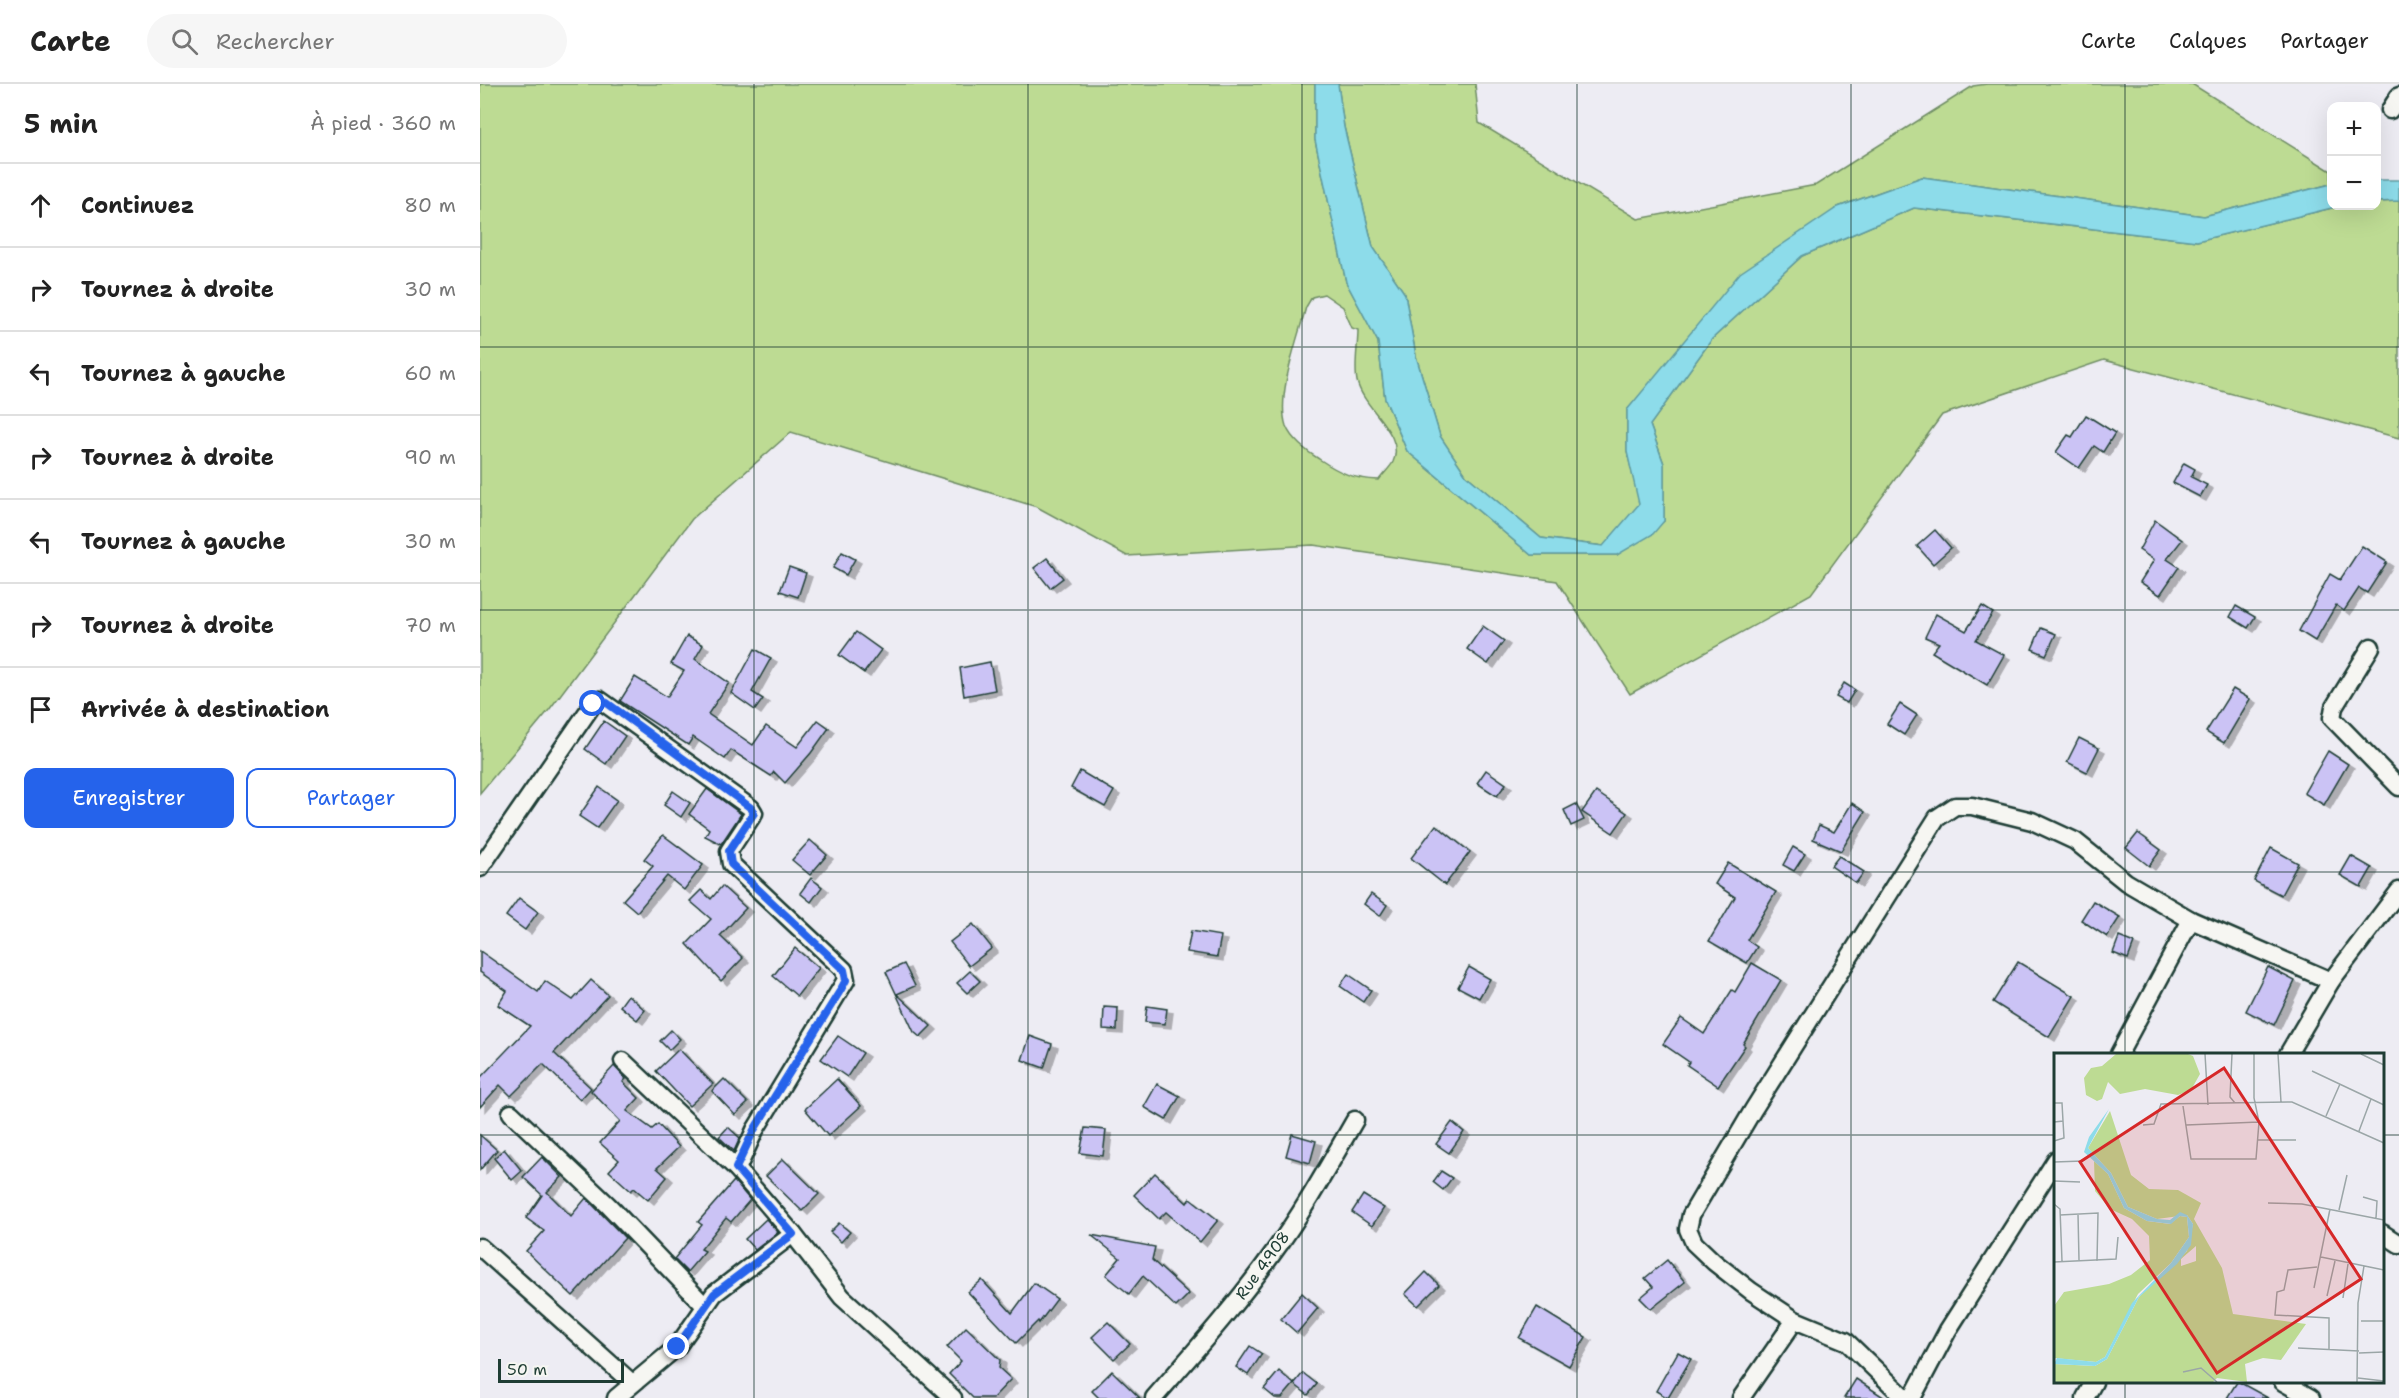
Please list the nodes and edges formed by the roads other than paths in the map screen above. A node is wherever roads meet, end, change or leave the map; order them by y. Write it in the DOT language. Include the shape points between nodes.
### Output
graph roads {
  1 [pos="2399,96"];
  2 [pos="2390,110"];
  3 [pos="2371,647"];
  4 [pos="2399,787"];
  5 [pos="480,868"];
  6 [pos="2399,891"];
  7 [pos="2191,920"];
  8 [pos="2331,981"];
  9 [pos="2120,1053"];
  10 [pos="2289,1053"];
  11 [pos="623,1061"];
  12 [pos="511,1113"];
  13 [pos="1355,1120"];
  14 [pos="2054,1162"];
  15 [pos="736,1168"];
  16 [pos="793,1234"];
  17 [pos="2384,1234"];
  18 [pos="2399,1244"];
  19 [pos="480,1247"];
  20 [pos="704,1305"];
  21 [pos="1795,1320"];
  22 [pos="632,1383"];
  23 [pos="2093,1383"];
  24 [pos="2285,1383"];
  25 [pos="616,1398"];
  26 [pos="953,1398"];
  27 [pos="1154,1398"];
  28 [pos="1741,1398"];
  29 [pos="1905,1398"];
  30 [pos="1912,1398"];
  31 [pos="2085,1398"];
  32 [pos="2311,1398"];
  1 -- 2 [label="street"];
  3 -- 4 [label="street" via="2334,707 2332,718"];
  5 -- 15 [label="street" via="593,704 600,700 751,808 751,820 729,851 731,864 844,970 846,980 754,1130"];
  6 -- 8 [label="street"];
  7 -- 8 [label="street"];
  7 -- 9 [label="street"];
  7 -- 21 [label="street" via="2126,882 2075,840 2032,821 1972,806 1955,806 1937,818 1771,1080 1691,1215 1688,1229 1694,1243 1751,1291"];
  8 -- 10 [label="street"];
  11 -- 15 [label="street"];
  12 -- 20 [label="street" via="608,1205"];
  13 -- 27 [label="street, Rue 4.908" via="1274,1252"];
  14 -- 30 [label="street" via="1948,1330"];
  15 -- 16 [label="street"];
  16 -- 20 [label="street"];
  16 -- 26 [label="street" via="842,1297"];
  17 -- 18 [label="street"];
  19 -- 22 [label="street"];
  20 -- 22 [label="street" via="677,1347"];
  21 -- 28 [label="street"];
  21 -- 29 [label="street" via="1846,1341"];
  22 -- 25 [label="street"];
  23 -- 31 [label="street"];
  24 -- 32 [label="street"];
}
